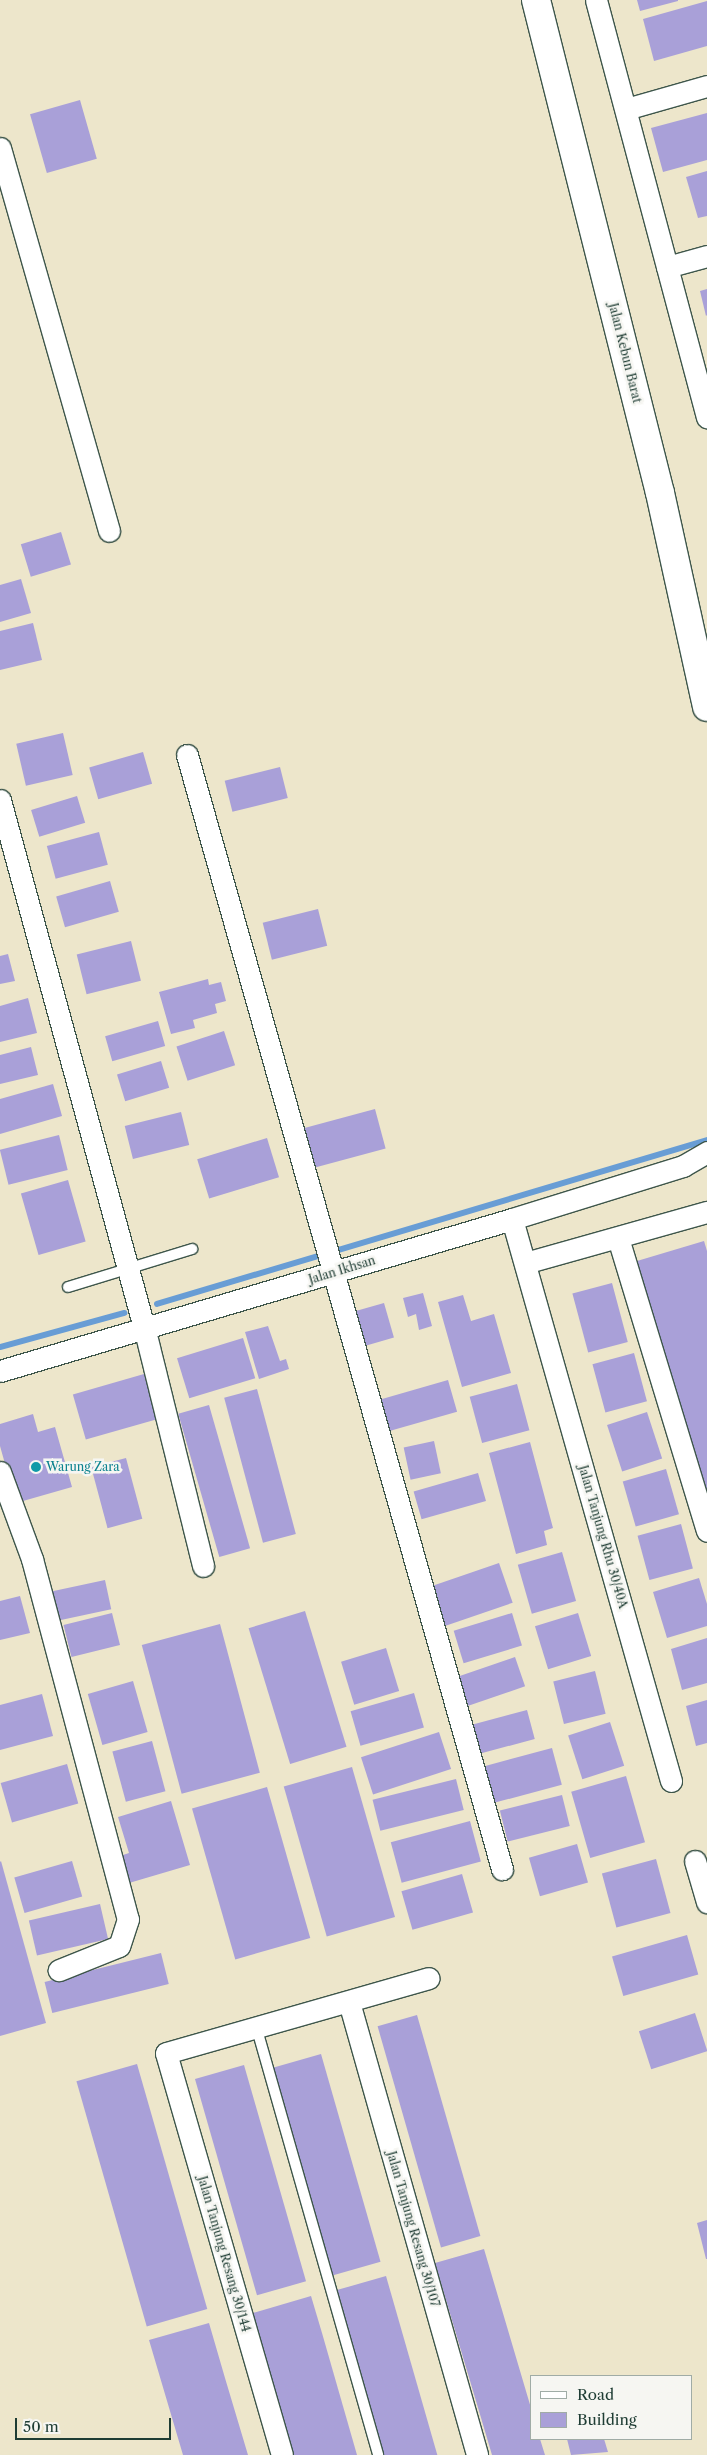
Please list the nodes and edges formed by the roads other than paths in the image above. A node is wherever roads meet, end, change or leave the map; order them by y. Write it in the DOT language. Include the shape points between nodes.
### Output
graph roads {
  1 [pos="536,0"];
  2 [pos="596,0"];
  3 [pos="707,86"];
  4 [pos="626,109"];
  5 [pos="0,148"];
  6 [pos="707,256"];
  7 [pos="667,267"];
  8 [pos="707,416"];
  9 [pos="109,531"];
  10 [pos="707,707"];
  11 [pos="187,755"];
  12 [pos="0,800"];
  13 [pos="707,1152"];
  14 [pos="682,1166"];
  15 [pos="707,1167"];
  16 [pos="707,1212"];
  17 [pos="512,1219"];
  18 [pos="618,1238"];
  19 [pos="192,1249"];
  20 [pos="525,1263"];
  21 [pos="330,1267"];
  22 [pos="126,1269"];
  23 [pos="68,1287"];
  24 [pos="145,1331"];
  25 [pos="0,1371"];
  26 [pos="0,1472"];
  27 [pos="706,1521"];
  28 [pos="203,1566"];
  29 [pos="671,1781"];
  30 [pos="695,1861"];
  31 [pos="502,1869"];
  32 [pos="707,1902"];
  33 [pos="59,1970"];
  34 [pos="429,1978"];
  35 [pos="349,2002"];
  36 [pos="256,2026"];
  37 [pos="282,2455"];
  38 [pos="378,2455"];
  39 [pos="477,2455"];
  1 -- 10 [label="main road, Jalan Kebun Barat" via="660,493"];
  2 -- 4 [label="street"];
  3 -- 4 [label="street"];
  4 -- 7 [label="street"];
  5 -- 9 [label="street"];
  6 -- 7 [label="street"];
  7 -- 8 [label="street"];
  11 -- 21 [label="street"];
  12 -- 22 [label="street"];
  13 -- 14 [label="street, Jalan Ikhsan"];
  14 -- 15 [label="street, Jalan Ikhsan"];
  14 -- 17 [label="street, Jalan Ikhsan"];
  16 -- 18 [label="street"];
  17 -- 20 [label="street, Jalan Tanjung Rhu 30/40A"];
  17 -- 21 [label="street, Jalan Ikhsan"];
  18 -- 20 [label="street"];
  18 -- 27 [label="street"];
  19 -- 22 [label="lane"];
  20 -- 29 [label="street, Jalan Tanjung Rhu 30/40A"];
  21 -- 24 [label="street, Jalan Ikhsan"];
  21 -- 31 [label="street"];
  22 -- 23 [label="lane"];
  22 -- 24 [label="street"];
  24 -- 25 [label="street, Jalan Ikhsan"];
  24 -- 28 [label="street"];
  26 -- 33 [label="street" via="32,1559 128,1919 118,1946"];
  30 -- 32 [label="street"];
  34 -- 35 [label="street"];
  35 -- 36 [label="street"];
  35 -- 39 [label="street, Jalan Tanjung Resang 30/107"];
  36 -- 37 [label="street, Jalan Tanjung Resang 30/144" via="166,2053"];
  36 -- 38 [label="lane"];
}
